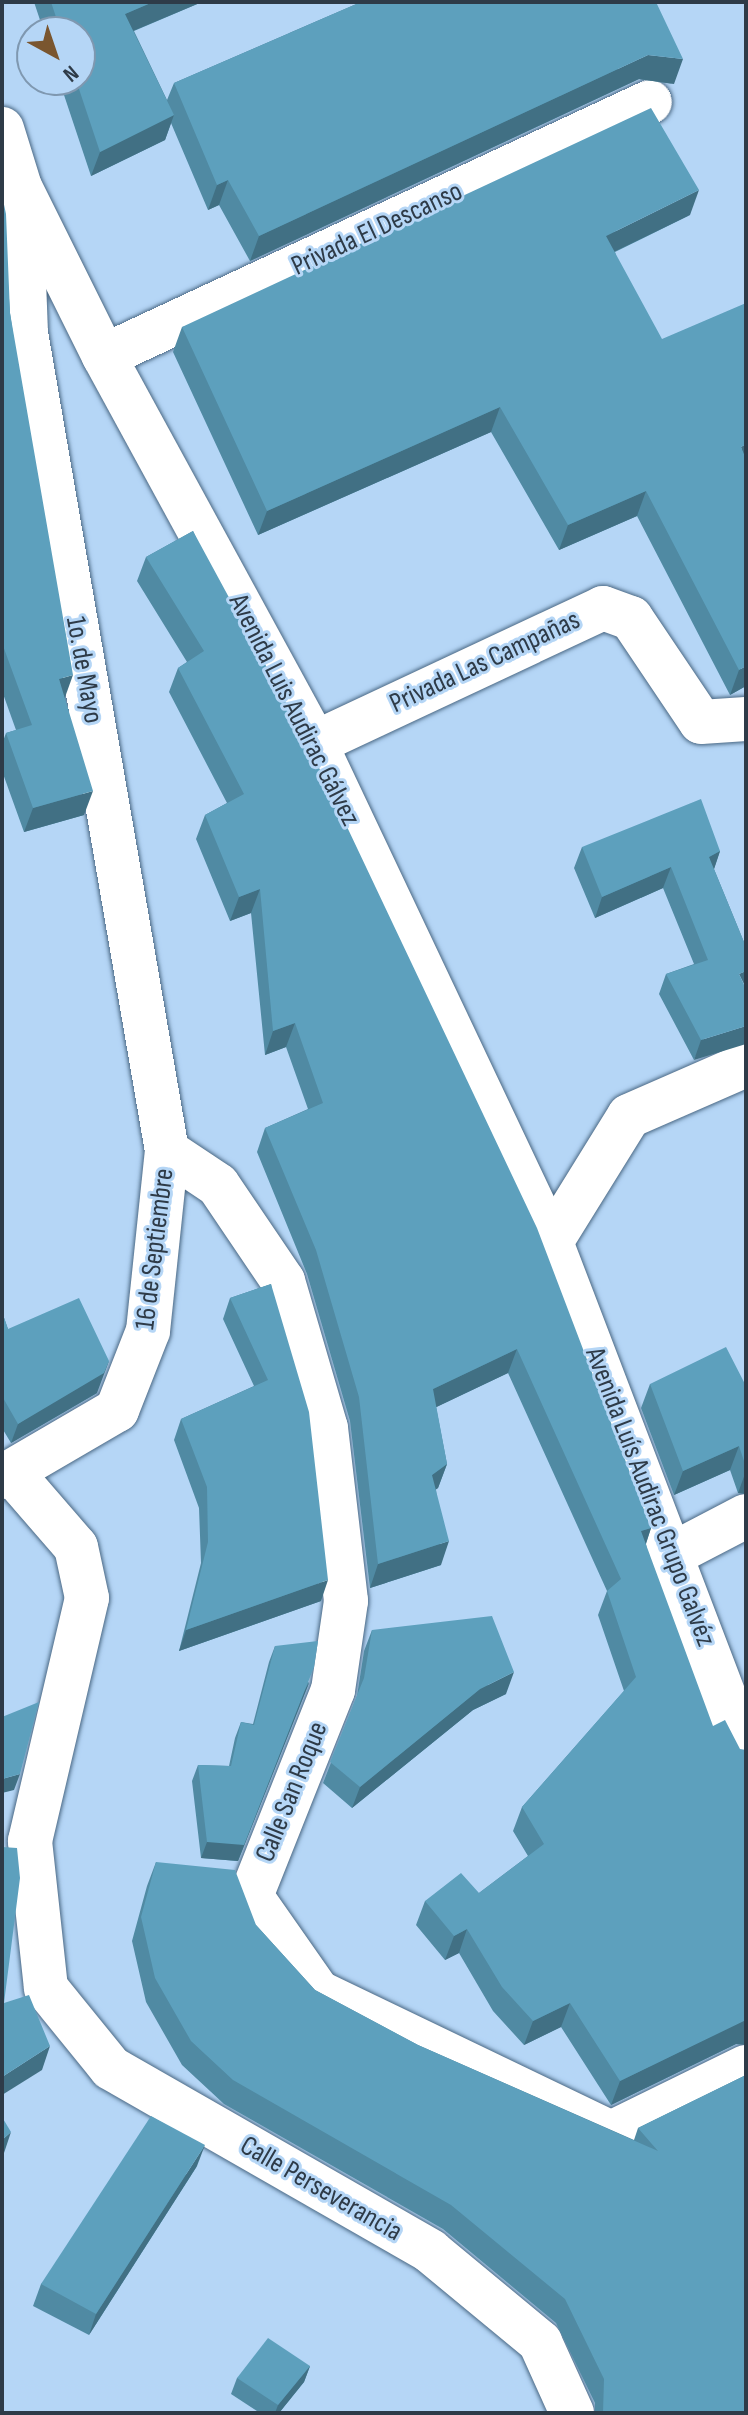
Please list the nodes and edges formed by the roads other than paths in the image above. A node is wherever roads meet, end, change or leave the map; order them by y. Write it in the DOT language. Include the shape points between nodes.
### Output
graph roads {
  1 [pos="650,102"];
  2 [pos="2,129"];
  3 [pos="20,187"];
  4 [pos="104,356"];
  5 [pos="746,719"];
  6 [pos="315,743"];
  7 [pos="746,1065"];
  8 [pos="167,1151"];
  9 [pos="551,1242"];
  10 [pos="6,1475"];
  11 [pos="746,1516"];
  12 [pos="673,1554"];
  13 [pos="746,1753"];
  14 [pos="746,2067"];
  15 [pos="572,2413"];
  1 -- 4 [label="street, Privada El Descanso"];
  2 -- 3 [label="street"];
  3 -- 4 [label="street, Avenida Luis Audirac Gálvez"];
  3 -- 8 [label="street, 1o. de Mayo" via="26,333"];
  4 -- 6 [label="street, Avenida Luis Audirac Gálvez"];
  5 -- 6 [label="street, Privada Las Campañas" via="701,722 631,618 603,608"];
  6 -- 9 [label="street, Avenida Luis Audirac Gálvez"];
  7 -- 9 [label="street" via="629,1116"];
  8 -- 10 [label="street, 16 de Septiembre" via="148,1331 117,1410"];
  8 -- 14 [label="street, Calle San Roque" via="218,1185 283,1281 326,1428 346,1601 333,1690 251,1896 318,1992 611,2133"];
  9 -- 12 [label="street, Avenida Luís Audirac Grupo Galvéz"];
  10 -- 15 [label="street, Calle Perseverancia" via="76,1547 87,1598 30,1841 46,1988 111,2068 430,2251 540,2342"];
  11 -- 12 [label="street"];
  12 -- 13 [label="street, Avenida Luís Audirac Grupo Galvéz"];
}
